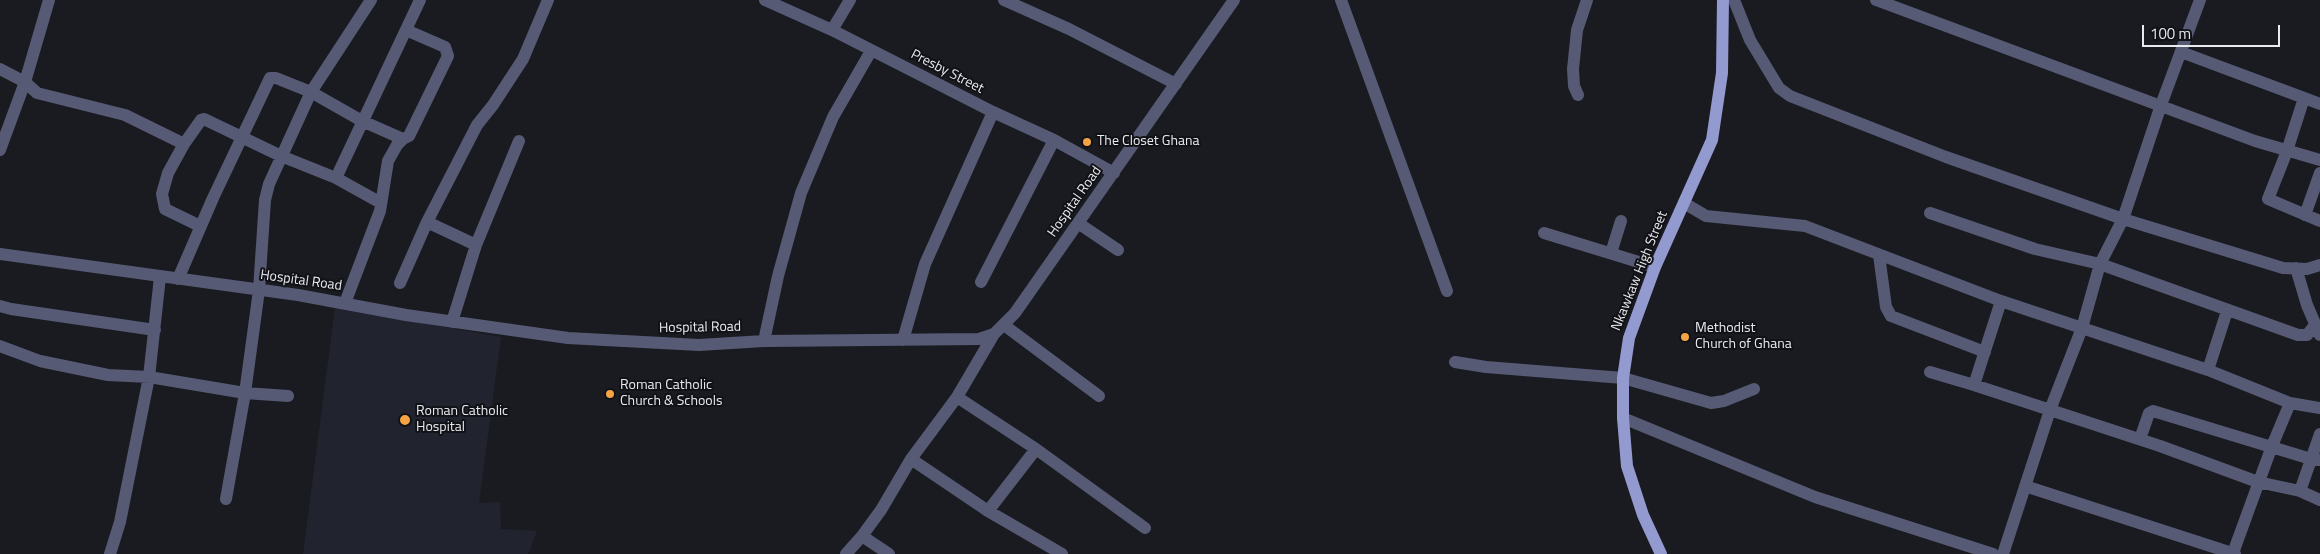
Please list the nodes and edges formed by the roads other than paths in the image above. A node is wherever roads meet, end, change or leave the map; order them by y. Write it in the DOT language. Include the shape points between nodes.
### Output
graph roads {
  1 [pos="50,0"];
  2 [pos="371,0"];
  3 [pos="420,0"];
  4 [pos="548,0"];
  5 [pos="765,0"];
  6 [pos="850,0"];
  7 [pos="1004,0"];
  8 [pos="1341,0"];
  9 [pos="1586,0"];
  10 [pos="1723,0"];
  11 [pos="1734,0"];
  12 [pos="1876,0"];
  13 [pos="2200,0"];
  14 [pos="1234,1"];
  15 [pos="406,30"];
  16 [pos="832,30"];
  17 [pos="871,51"];
  18 [pos="2180,52"];
  19 [pos="0,69"];
  20 [pos="25,82"];
  21 [pos="1176,84"];
  22 [pos="311,92"];
  23 [pos="1578,96"];
  24 [pos="2304,98"];
  25 [pos="2320,104"];
  26 [pos="2161,105"];
  27 [pos="993,112"];
  28 [pos="362,120"];
  29 [pos="242,137"];
  30 [pos="403,140"];
  31 [pos="1054,140"];
  32 [pos="518,141"];
  33 [pos="184,144"];
  34 [pos="0,150"];
  35 [pos="2287,151"];
  36 [pos="281,156"];
  37 [pos="2320,160"];
  38 [pos="1114,173"];
  39 [pos="2320,173"];
  40 [pos="336,178"];
  41 [pos="381,203"];
  42 [pos="1684,203"];
  43 [pos="1930,213"];
  44 [pos="2305,215"];
  45 [pos="2123,219"];
  46 [pos="1621,220"];
  47 [pos="2320,221"];
  48 [pos="427,222"];
  49 [pos="1078,223"];
  50 [pos="200,226"];
  51 [pos="1544,233"];
  52 [pos="476,245"];
  53 [pos="1118,250"];
  54 [pos="0,254"];
  55 [pos="1611,254"];
  56 [pos="1879,256"];
  57 [pos="2100,264"];
  58 [pos="2320,265"];
  59 [pos="1656,267"];
  60 [pos="2296,268"];
  61 [pos="160,278"];
  62 [pos="178,279"];
  63 [pos="982,282"];
  64 [pos="400,283"];
  65 [pos="259,290"];
  66 [pos="1446,291"];
  67 [pos="2001,301"];
  68 [pos="345,303"];
  69 [pos="0,306"];
  70 [pos="2228,311"];
  71 [pos="452,322"];
  72 [pos="1004,325"];
  73 [pos="2082,328"];
  74 [pos="156,330"];
  75 [pos="2318,330"];
  76 [pos="994,334"];
  77 [pos="903,340"];
  78 [pos="764,341"];
  79 [pos="0,346"];
  80 [pos="1984,352"];
  81 [pos="1455,362"];
  82 [pos="2208,370"];
  83 [pos="1930,372"];
  84 [pos="149,377"];
  85 [pos="1623,378"];
  86 [pos="1974,385"];
  87 [pos="1754,389"];
  88 [pos="245,393"];
  89 [pos="288,396"];
  90 [pos="1099,396"];
  91 [pos="958,397"];
  92 [pos="2290,404"];
  93 [pos="2320,408"];
  94 [pos="2050,410"];
  95 [pos="1622,418"];
  96 [pos="2320,434"];
  97 [pos="2140,439"];
  98 [pos="2272,446"];
  99 [pos="1036,449"];
  100 [pos="911,459"];
  101 [pos="2315,460"];
  102 [pos="2258,482"];
  103 [pos="2025,486"];
  104 [pos="2300,491"];
  105 [pos="226,500"];
  106 [pos="2320,500"];
  107 [pos="988,512"];
  108 [pos="1145,528"];
  109 [pos="862,536"];
  110 [pos="2234,553"];
  111 [pos="110,554"];
  112 [pos="846,554"];
  113 [pos="889,554"];
  114 [pos="1062,554"];
  115 [pos="1661,554"];
  116 [pos="1993,554"];
  117 [pos="2003,554"];
  1 -- 20 [label="street"];
  2 -- 22 [label="street"];
  3 -- 15 [label="street"];
  4 -- 48 [label="street" via="523,58 477,125"];
  5 -- 16 [label="street, Presby Street"];
  6 -- 16 [label="street"];
  7 -- 21 [label="street"];
  8 -- 66 [label="street"];
  9 -- 23 [label="street" via="1577,30 1573,69"];
  10 -- 42 [label="main road, Nkawkaw High Street" via="1722,73 1712,140"];
  11 -- 45 [label="street" via="1750,40 1779,88 1790,96 1946,157"];
  12 -- 26 [label="street"];
  13 -- 18 [label="street"];
  14 -- 21 [label="street, Hospital Road"];
  15 -- 28 [label="street"];
  15 -- 30 [label="street" via="445,48 448,56 412,132"];
  16 -- 17 [label="street, Presby Street"];
  17 -- 27 [label="street, Presby Street"];
  17 -- 78 [label="street" via="833,117 801,193"];
  18 -- 24 [label="street"];
  18 -- 26 [label="street"];
  19 -- 20 [label="street"];
  20 -- 33 [label="street" via="37,93 125,115"];
  20 -- 34 [label="street"];
  21 -- 38 [label="street, Hospital Road"];
  22 -- 28 [label="street"];
  22 -- 29 [label="street" via="270,78"];
  22 -- 36 [label="street"];
  24 -- 25 [label="street"];
  24 -- 35 [label="street"];
  26 -- 35 [label="street"];
  26 -- 45 [label="street"];
  27 -- 31 [label="street, Presby Street"];
  27 -- 77 [label="street" via="925,264"];
  28 -- 30 [label="street"];
  28 -- 40 [label="street"];
  29 -- 33 [label="street" via="204,119"];
  29 -- 36 [label="street"];
  29 -- 50 [label="street"];
  30 -- 41 [label="street" via="388,161"];
  31 -- 38 [label="street, Presby Street"];
  31 -- 63 [label="street"];
  32 -- 52 [label="street"];
  33 -- 50 [label="street" via="168,174 163,202 165,209"];
  35 -- 37 [label="street"];
  35 -- 44 [label="street" via="2268,199"];
  36 -- 40 [label="street"];
  36 -- 65 [label="street" via="265,200"];
  38 -- 49 [label="street, Hospital Road"];
  39 -- 44 [label="street"];
  40 -- 41 [label="street"];
  41 -- 68 [label="street"];
  42 -- 56 [label="street" via="1706,216 1805,226"];
  42 -- 59 [label="main road, Nkawkaw High Street"];
  43 -- 57 [label="street" via="2035,249"];
  44 -- 47 [label="street"];
  45 -- 57 [label="street"];
  45 -- 60 [label="street" via="2283,268"];
  46 -- 55 [label="street"];
  48 -- 52 [label="street"];
  48 -- 64 [label="street"];
  49 -- 53 [label="street"];
  49 -- 72 [label="street, Hospital Road"];
  50 -- 62 [label="street"];
  51 -- 55 [label="street"];
  52 -- 71 [label="street"];
  54 -- 61 [label="street, Hospital Road"];
  55 -- 59 [label="street"];
  56 -- 67 [label="street"];
  56 -- 80 [label="street" via="1886,307 1891,316"];
  57 -- 70 [label="street"];
  57 -- 73 [label="street"];
  58 -- 60 [label="street"];
  59 -- 85 [label="main road, Nkawkaw High Street" via="1629,338"];
  60 -- 75 [label="street"];
  61 -- 62 [label="street, Hospital Road"];
  61 -- 74 [label="street"];
  62 -- 65 [label="street, Hospital Road"];
  65 -- 68 [label="street, Hospital Road"];
  65 -- 88 [label="street"];
  67 -- 73 [label="street"];
  67 -- 80 [label="street"];
  68 -- 71 [label="street, Hospital Road"];
  69 -- 74 [label="street"];
  70 -- 75 [label="street" via="2302,336"];
  70 -- 82 [label="street"];
  71 -- 78 [label="street, Hospital Road" via="618,342 699,345"];
  72 -- 76 [label="street, Hospital Road"];
  72 -- 90 [label="street"];
  73 -- 82 [label="street"];
  73 -- 94 [label="street"];
  74 -- 84 [label="street"];
  76 -- 77 [label="street, Hospital Road" via="979,339"];
  76 -- 91 [label="street"];
  77 -- 78 [label="street, Hospital Road"];
  79 -- 84 [label="street" via="40,362 108,375"];
  80 -- 86 [label="street"];
  81 -- 85 [label="street"];
  82 -- 92 [label="street"];
  83 -- 86 [label="street"];
  84 -- 88 [label="street"];
  84 -- 111 [label="street" via="120,522"];
  85 -- 87 [label="street" via="1711,403"];
  85 -- 95 [label="main road, Nkawkaw High Street"];
  86 -- 94 [label="street"];
  88 -- 89 [label="street"];
  88 -- 105 [label="street"];
  91 -- 99 [label="street"];
  91 -- 100 [label="street"];
  92 -- 93 [label="street"];
  92 -- 98 [label="street"];
  94 -- 97 [label="street"];
  94 -- 103 [label="street"];
  95 -- 115 [label="main road, Nkawkaw High Street" via="1633,489"];
  95 -- 116 [label="street" via="1815,497"];
  96 -- 101 [label="street"];
  97 -- 98 [label="street" via="2149,413 2153,411"];
  97 -- 102 [label="street"];
  98 -- 101 [label="street"];
  98 -- 102 [label="street"];
  99 -- 107 [label="street"];
  99 -- 108 [label="street"];
  100 -- 107 [label="street"];
  100 -- 109 [label="street"];
  101 -- 104 [label="street"];
  102 -- 104 [label="street"];
  102 -- 110 [label="street"];
  103 -- 110 [label="street"];
  103 -- 117 [label="street"];
  104 -- 106 [label="street"];
  107 -- 114 [label="street"];
  109 -- 112 [label="street"];
  109 -- 113 [label="street"];
}
